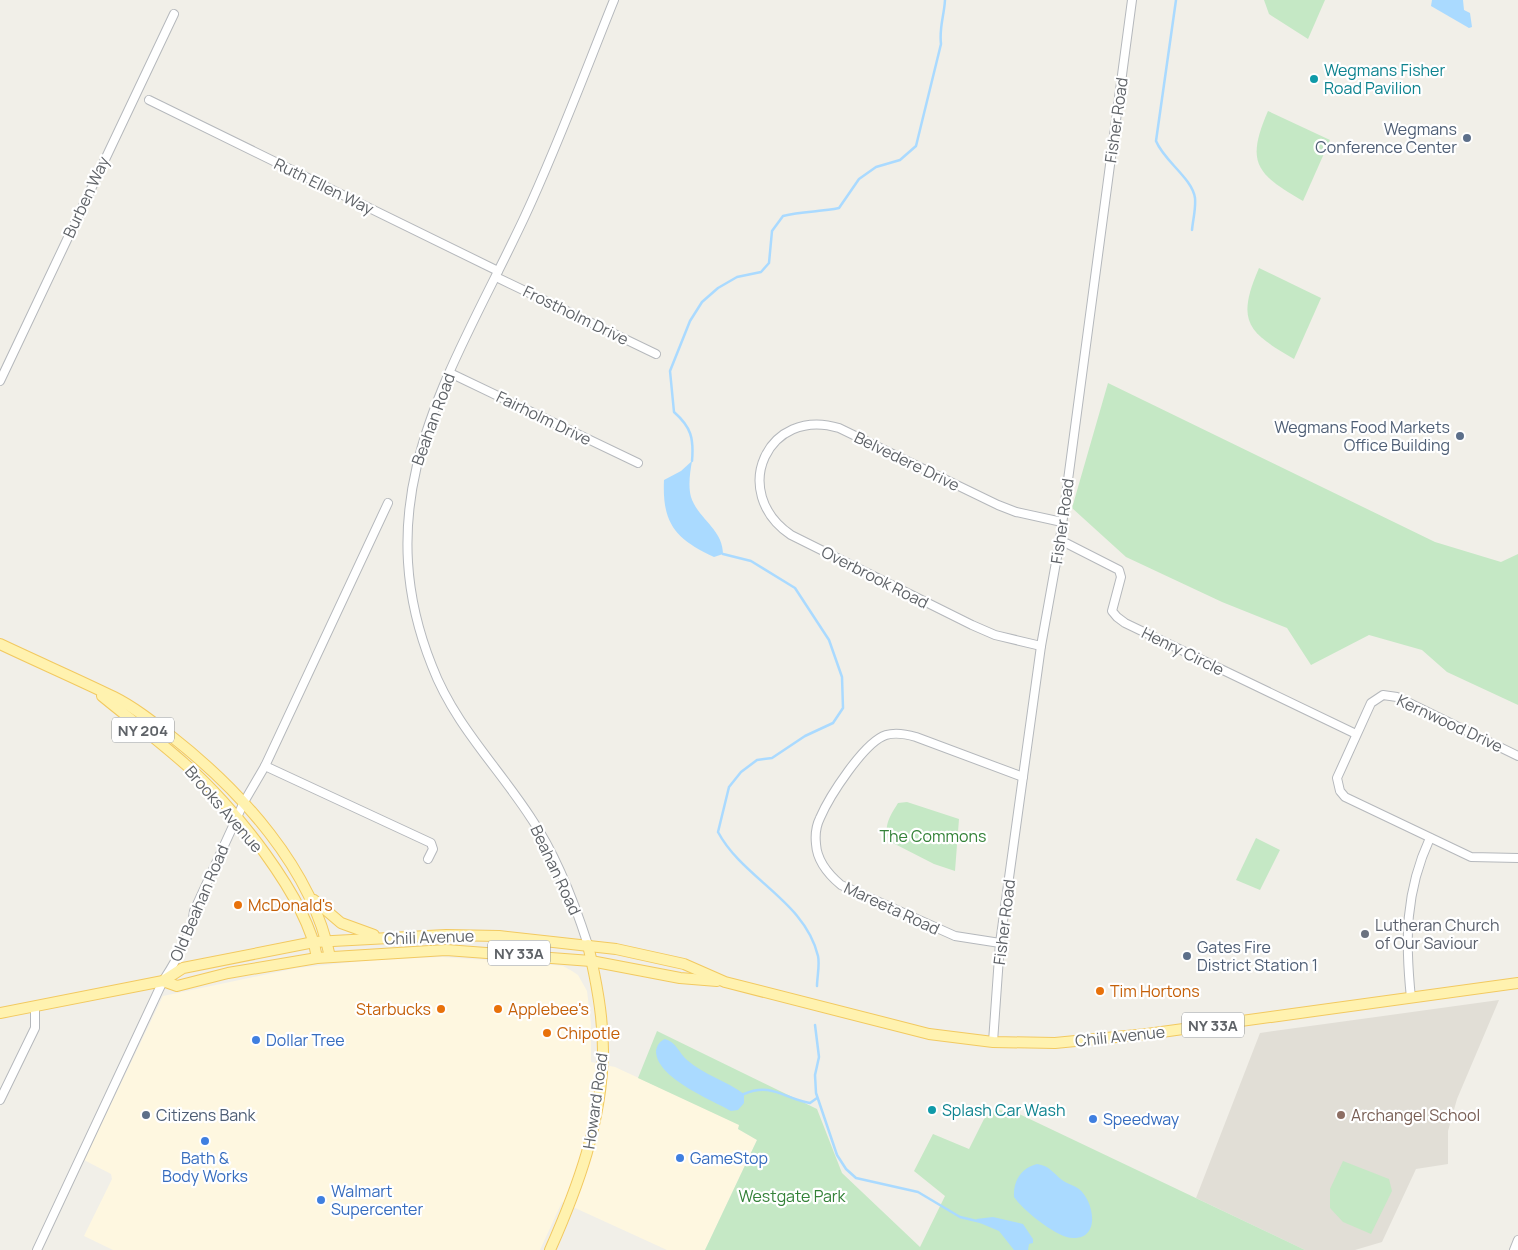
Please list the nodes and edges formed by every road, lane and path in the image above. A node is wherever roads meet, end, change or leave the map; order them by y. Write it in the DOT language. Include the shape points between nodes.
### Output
graph roads {
  1 [pos="614,0"];
  2 [pos="1132,0"];
  3 [pos="174,14"];
  4 [pos="149,100"];
  5 [pos="497,274"];
  6 [pos="656,354"];
  7 [pos="450,373"];
  8 [pos="0,381"];
  9 [pos="763,462"];
  10 [pos="638,463"];
  11 [pos="388,503"];
  12 [pos="1062,522"];
  13 [pos="1060,540"];
  14 [pos="0,644"];
  15 [pos="1041,646"];
  16 [pos="94,689"];
  17 [pos="1356,734"];
  18 [pos="1518,756"];
  19 [pos="265,766"];
  20 [pos="1023,777"];
  21 [pos="244,802"];
  22 [pos="237,819"];
  23 [pos="1430,838"];
  24 [pos="1518,858"];
  25 [pos="428,859"];
  26 [pos="308,894"];
  27 [pos="382,938"];
  28 [pos="326,940"];
  29 [pos="314,942"];
  30 [pos="1000,943"];
  31 [pos="588,945"];
  32 [pos="330,957"];
  33 [pos="317,958"];
  34 [pos="591,961"];
  35 [pos="163,981"];
  36 [pos="725,982"];
  37 [pos="1518,983"];
  38 [pos="1411,998"];
  39 [pos="36,1006"];
  40 [pos="0,1013"];
  41 [pos="993,1042"];
  42 [pos="0,1100"];
  43 [pos="1518,1240"];
  44 [pos="37,1250"];
  45 [pos="550,1250"];
  46 [pos="1514,1250"];
  1 -- 5 [label="street, Beahan Road" via="526,213"];
  2 -- 12 [label="street, Fisher Road"];
  3 -- 8 [label="street, Burben Way"];
  4 -- 5 [label="street, Ruth Ellen Way"];
  5 -- 6 [label="street, Frostholm Drive"];
  5 -- 7 [label="street, Beahan Road"];
  7 -- 10 [label="street, Fairholm Drive"];
  7 -- 31 [label="street, Beahan Road" via="419,449 410,498 408,566 415,612 441,687 467,731 548,846 579,915"];
  9 -- 12 [label="street, Belvedere Drive" via="783,435 796,428 825,424 998,505"];
  9 -- 15 [label="street, Overbrook Road" via="758,483 762,500 769,515 791,535 972,626"];
  11 -- 19 [label="street, Old Beahan Road"];
  12 -- 13 [label="street, Fisher Road"];
  13 -- 15 [label="street, Fisher Road"];
  13 -- 17 [label="street, Henry Circle" via="1119,570 1121,577 1112,610 1117,617"];
  14 -- 16 [label="main road, Brooks Avenue / NY 204"];
  15 -- 20 [label="street, Fisher Road"];
  16 -- 21 [label="main road, Brooks Avenue / NY 204" via="148,718 194,754"];
  16 -- 22 [label="main road, Brooks Avenue / NY 204" via="186,764"];
  17 -- 18 [label="street, Kernwood Drive" via="1371,703 1383,695 1390,695"];
  17 -- 23 [label="street, Kernwood Drive" via="1337,778 1340,791 1352,801"];
  19 -- 21 [label="street, Old Beahan Road"];
  19 -- 25 [label="street" via="431,843 433,849"];
  20 -- 30 [label="street, Fisher Road"];
  20 -- 30 [label="street, Mareeta Road" via="909,735 887,735 863,751 825,808 816,830 816,846 822,863 841,885 955,936"];
  21 -- 22 [label="street, Old Beahan Road"];
  21 -- 26 [label="main road, Brooks Avenue / NY 204" via="270,834"];
  22 -- 29 [label="main road, Brooks Avenue / NY 204" via="278,874 309,926"];
  22 -- 35 [label="street, Old Beahan Road" via="194,911 190,928"];
  23 -- 24 [label="street, Kernwood Drive" via="1471,857"];
  23 -- 38 [label="street" via="1418,864 1410,902 1407,959"];
  26 -- 27 [label="main road, NY 204" via="341,923"];
  26 -- 28 [label="main road, Brooks Avenue"];
  27 -- 28 [label="main road, Chili Avenue / NY 33A"];
  27 -- 31 [label="main road, Chili Avenue / NY 33A" via="473,934"];
  28 -- 29 [label="main road, Chili Avenue / NY 33A"];
  28 -- 32 [label="main road, Brooks Avenue"];
  29 -- 33 [label="main road, Brooks Avenue / NY 204"];
  29 -- 35 [label="main road, Chili Avenue / NY 33A" via="183,968"];
  30 -- 41 [label="street, Fisher Road"];
  31 -- 34 [label="main road, Howard Road"];
  31 -- 36 [label="main road, Chili Avenue / NY 33A" via="684,964"];
  32 -- 33 [label="main road, Chili Avenue / NY 33A"];
  32 -- 34 [label="main road, Chili Avenue / NY 33A" via="446,950"];
  33 -- 35 [label="main road, Chili Avenue / NY 33A" via="228,973 178,986"];
  34 -- 36 [label="main road, Chili Avenue / NY 33A" via="680,978"];
  34 -- 45 [label="main road, Howard Road" via="598,992 603,1052 596,1118 581,1174"];
  35 -- 39 [label="main road, Chili Avenue / NY 33A"];
  35 -- 44 [label="street, Old Beahan Road"];
  36 -- 41 [label="main road, Chili Avenue / NY 33A" via="929,1034"];
  37 -- 38 [label="main road, Chili Avenue / NY 33A"];
  38 -- 41 [label="main road, Chili Avenue / NY 33A" via="1147,1034 1055,1042"];
  39 -- 40 [label="main road, Chili Avenue / NY 33A"];
  39 -- 42 [label="street" via="35,1028"];
  43 -- 46 [label="street"];
}
